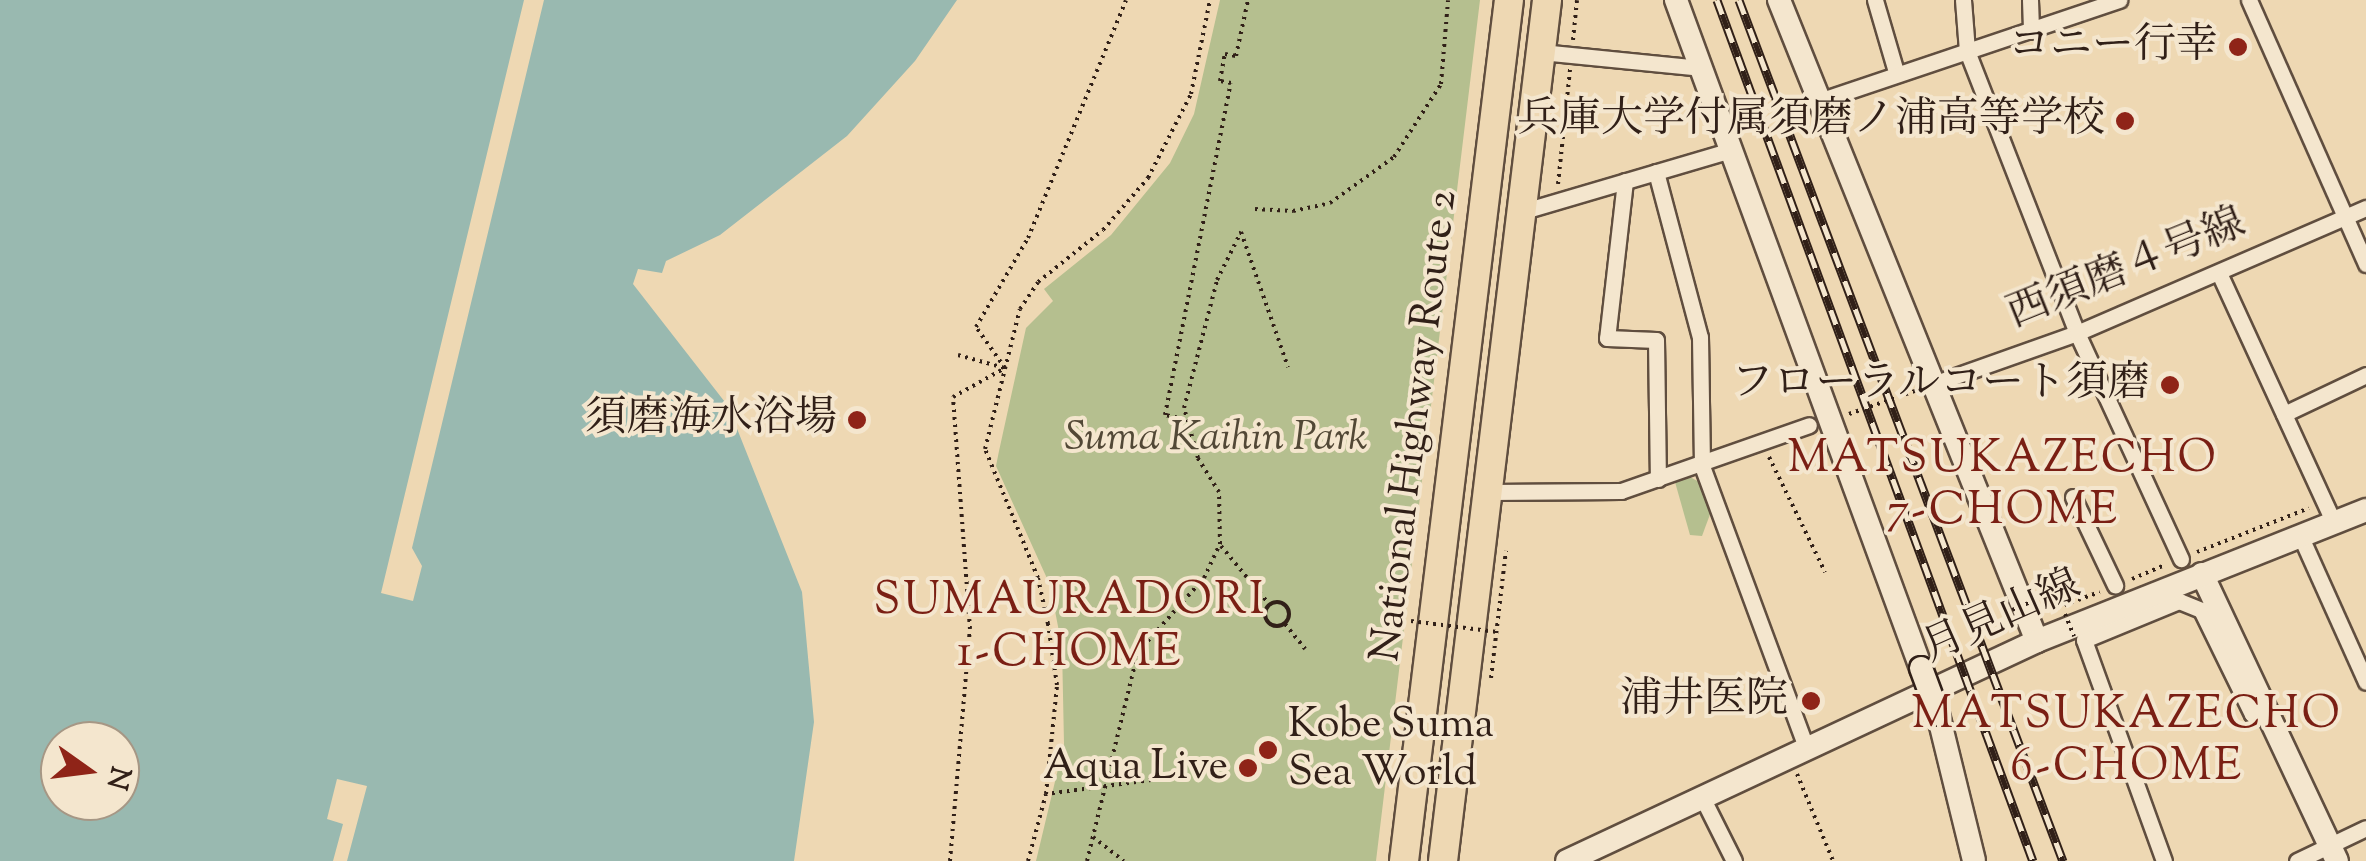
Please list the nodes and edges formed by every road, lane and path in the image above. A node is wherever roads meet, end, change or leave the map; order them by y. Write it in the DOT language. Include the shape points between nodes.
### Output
graph roads {
  1 [pos="1126,0"];
  2 [pos="1210,0"];
  3 [pos="1248,0"];
  4 [pos="1448,0"];
  5 [pos="1509,0"];
  6 [pos="1547,0"];
  7 [pos="1577,0"];
  8 [pos="1676,0"];
  9 [pos="1779,0"];
  10 [pos="1876,0"];
  11 [pos="1963,0"];
  12 [pos="2030,0"];
  13 [pos="2118,0"];
  14 [pos="2250,0"];
  15 [pos="2030,31"];
  16 [pos="1967,51"];
  17 [pos="1541,52"];
  18 [pos="1571,56"];
  19 [pos="1700,68"];
  20 [pos="1896,72"];
  21 [pos="1819,101"];
  22 [pos="1731,150"];
  23 [pos="1656,172"];
  24 [pos="1625,180"];
  25 [pos="1556,201"];
  26 [pos="2366,208"];
  27 [pos="1255,210"];
  28 [pos="1524,211"];
  29 [pos="2346,218"];
  30 [pos="2366,264"];
  31 [pos="2218,272"];
  32 [pos="2076,333"];
  33 [pos="958,356"];
  34 [pos="1288,367"];
  35 [pos="1005,368"];
  36 [pos="2366,375"];
  37 [pos="1929,393"];
  38 [pos="1848,414"];
  39 [pos="2284,414"];
  40 [pos="1186,419"];
  41 [pos="1809,425"];
  42 [pos="1762,444"];
  43 [pos="1702,466"];
  44 [pos="1658,479"];
  45 [pos="1489,492"];
  46 [pos="2073,497"];
  47 [pos="2314,506"];
  48 [pos="2366,510"];
  49 [pos="2334,523"];
  50 [pos="2300,535"];
  51 [pos="1220,544"];
  52 [pos="1506,551"];
  53 [pos="2180,559"];
  54 [pos="1825,572"];
  55 [pos="2202,574"];
  56 [pos="2116,585"];
  57 [pos="2053,602"];
  58 [pos="1269,604"];
  59 [pos="2064,605"];
  60 [pos="2012,610"];
  61 [pos="1411,621"];
  62 [pos="1284,624"];
  63 [pos="1498,632"];
  64 [pos="2079,638"];
  65 [pos="2037,641"];
  66 [pos="1304,649"];
  67 [pos="1491,678"];
  68 [pos="2366,682"];
  69 [pos="2272,721"];
  70 [pos="1807,750"];
  71 [pos="1797,774"];
  72 [pos="1166,778"];
  73 [pos="1107,782"];
  74 [pos="1046,794"];
  75 [pos="1703,799"];
  76 [pos="2366,828"];
  77 [pos="1093,836"];
  78 [pos="2334,853"];
  79 [pos="950,861"];
  80 [pos="1028,861"];
  81 [pos="1087,861"];
  82 [pos="1124,861"];
  83 [pos="1404,861"];
  84 [pos="1443,861"];
  85 [pos="1566,861"];
  86 [pos="1734,861"];
  87 [pos="1834,861"];
  88 [pos="1974,861"];
  89 [pos="2164,861"];
  90 [pos="2298,861"];
  1 -- 35 [label="path" via="1028,238 976,328"];
  2 -- 35 [label="path" via="1178,128 1132,200 1028,295"];
  3 -- 40 [label="path" via="1236,56 1225,54 1220,81 1231,83 1165,415"];
  4 -- 27 [label="path" via="1441,84 1394,157 1330,203"];
  5 -- 83 [label="highway, National Highway Route 2"];
  6 -- 17 [label="highway, National Highway Route 2"];
  7 -- 18 [label="path"];
  8 -- 19 [label="street"];
  9 -- 21 [label="street"];
  10 -- 20 [label="street"];
  11 -- 16 [label="street"];
  12 -- 15 [label="street"];
  13 -- 15 [label="street"];
  14 -- 29 [label="street"];
  15 -- 16 [label="street"];
  16 -- 20 [label="street"];
  16 -- 32 [label="street"];
  17 -- 18 [label="street"];
  17 -- 28 [label="highway, National Highway Route 2"];
  18 -- 19 [label="street"];
  18 -- 25 [label="path"];
  19 -- 22 [label="street"];
  20 -- 21 [label="street"];
  21 -- 37 [label="street"];
  22 -- 23 [label="street"];
  22 -- 88 [label="street, bridge" via="1938,714"];
  23 -- 24 [label="street"];
  23 -- 43 [label="street" via="1700,338"];
  24 -- 25 [label="street"];
  24 -- 44 [label="street" via="1607,338 1656,340"];
  25 -- 28 [label="street"];
  26 -- 29 [label="street, 西須磨４号線"];
  28 -- 45 [label="highway, National Highway Route 2"];
  29 -- 30 [label="street"];
  29 -- 31 [label="street, 西須磨４号線"];
  31 -- 32 [label="street, 西須磨４号線"];
  31 -- 39 [label="street"];
  32 -- 37 [label="street, 西須磨４号線"];
  32 -- 53 [label="street"];
  33 -- 35 [label="path"];
  34 -- 40 [label="path" via="1241,232 1217,280"];
  35 -- 74 [label="path" via="985,449 1038,578 1048,624 1057,685"];
  35 -- 79 [label="path" via="953,397 970,629"];
  36 -- 39 [label="street"];
  37 -- 38 [label="path" via="1920,389"];
  37 -- 65 [label="street"];
  39 -- 49 [label="street"];
  40 -- 51 [label="path" via="1218,492"];
  41 -- 42 [label="street"];
  42 -- 43 [label="street"];
  42 -- 54 [label="path"];
  43 -- 44 [label="street"];
  43 -- 70 [label="street"];
  44 -- 45 [label="street" via="1621,491"];
  45 -- 84 [label="highway, National Highway Route 2"];
  46 -- 56 [label="street"];
  47 -- 53 [label="path"];
  48 -- 49 [label="street, 月見山線"];
  49 -- 50 [label="street, 月見山線"];
  50 -- 55 [label="street, 月見山線"];
  50 -- 68 [label="street"];
  51 -- 58 [label="path"];
  51 -- 73 [label="path" via="1204,578 1138,652"];
  52 -- 63 [label="path"];
  55 -- 65 [label="street, 月見山線"];
  55 -- 69 [label="street"];
  57 -- 59 [label="path"];
  57 -- 60 [label="path, bridge" via="2036,599"];
  57 -- 64 [label="path, bridge"];
  58 -- 62 [label="path" via="1266,620"];
  58 -- 62 [label="path" via="1286,606"];
  61 -- 63 [label="path, bridge"];
  62 -- 66 [label="path"];
  63 -- 67 [label="path"];
  64 -- 69 [label="street" via="2179,601 2202,610 2252,714"];
  64 -- 89 [label="street"];
  65 -- 70 [label="street, 月見山線"];
  69 -- 78 [label="street"];
  70 -- 75 [label="street, 月見山線"];
  71 -- 87 [label="path"];
  72 -- 73 [label="path"];
  73 -- 74 [label="path"];
  73 -- 77 [label="path"];
  74 -- 80 [label="path"];
  75 -- 85 [label="street, 月見山線"];
  75 -- 86 [label="street"];
  76 -- 78 [label="street"];
  77 -- 81 [label="path"];
  77 -- 82 [label="path"];
  78 -- 90 [label="street"];
}
